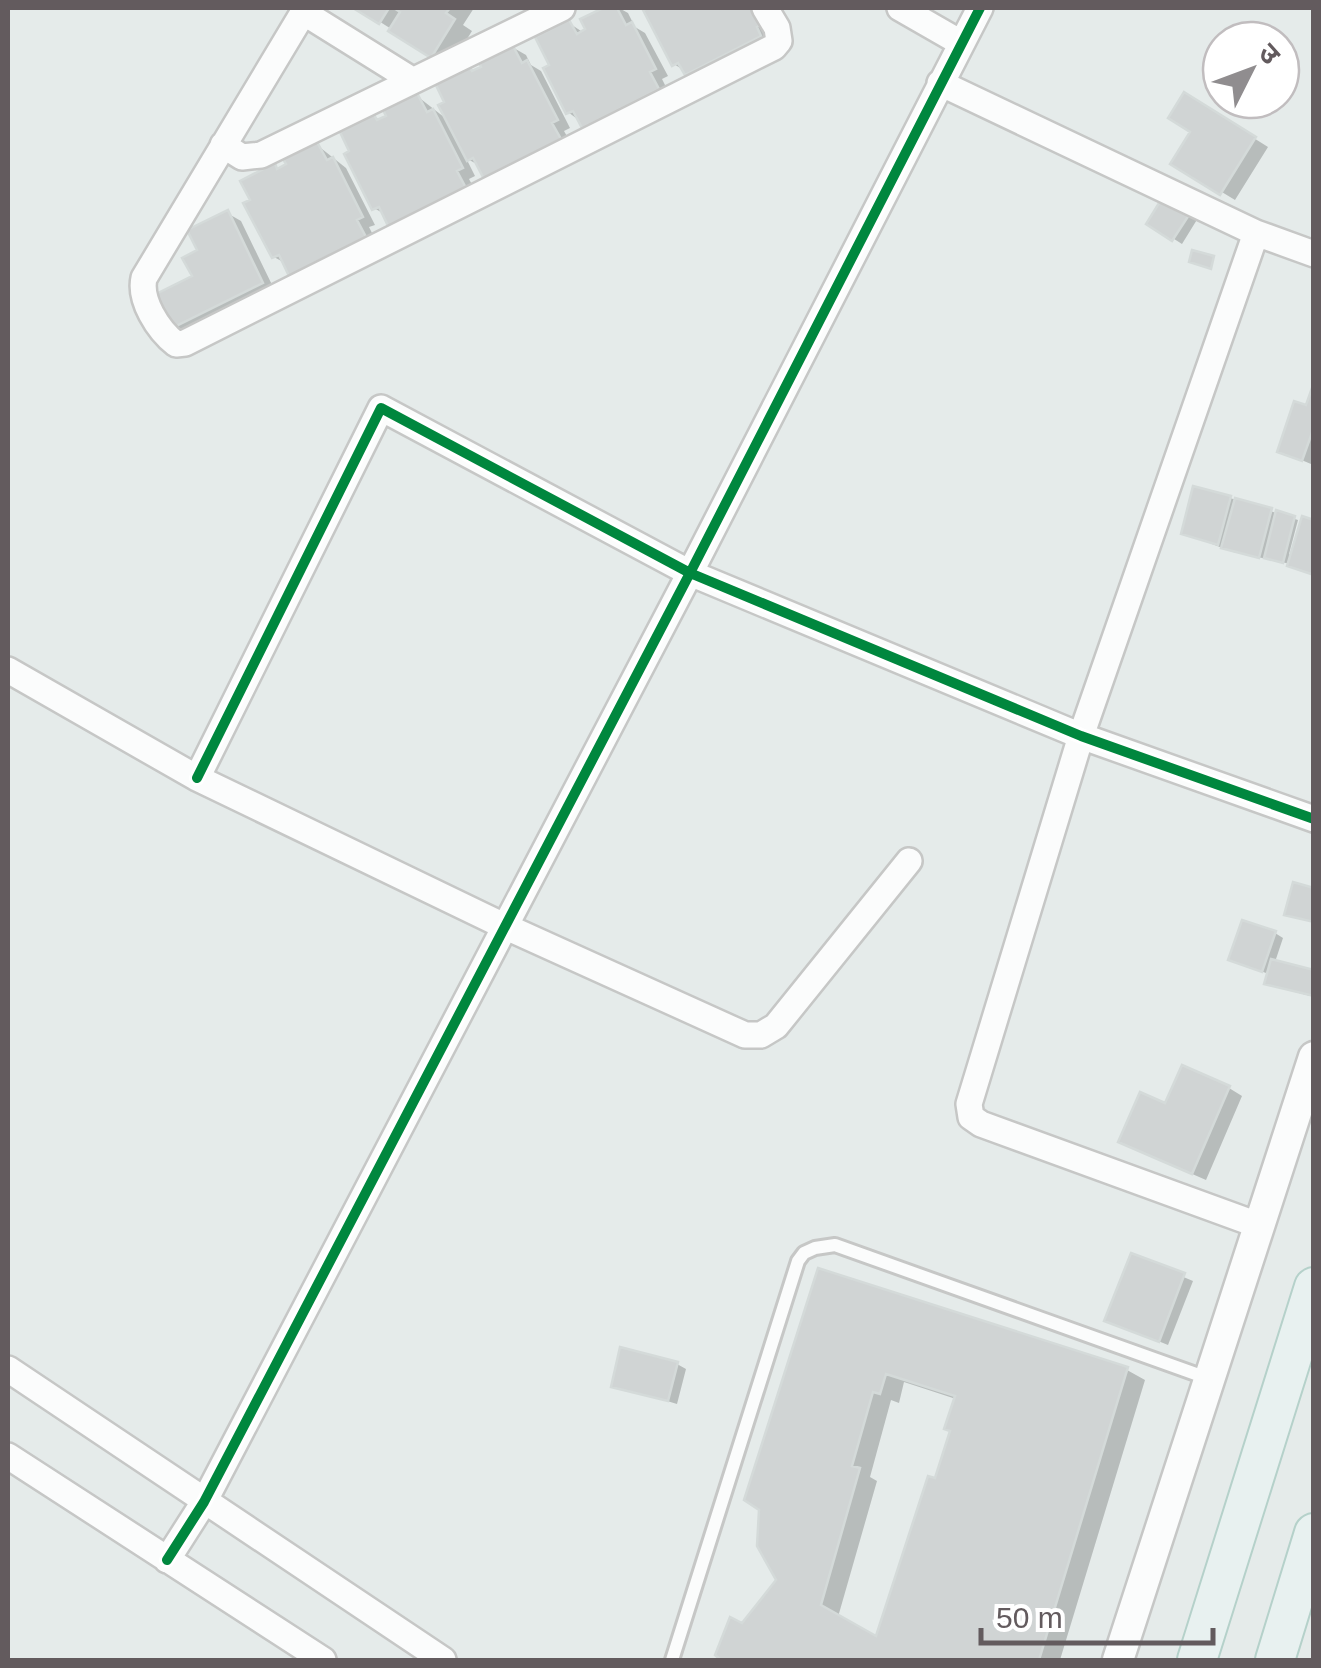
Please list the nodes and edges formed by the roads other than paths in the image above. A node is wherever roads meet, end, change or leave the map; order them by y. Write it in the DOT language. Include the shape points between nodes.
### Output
graph roads {
  1 [pos="562,8"];
  2 [pos="766,8"];
  3 [pos="900,8"];
  4 [pos="980,8"];
  5 [pos="304,10"];
  6 [pos="961,43"];
  7 [pos="412,80"];
  8 [pos="940,83"];
  9 [pos="224,145"];
  10 [pos="1256,233"];
  11 [pos="1314,254"];
  12 [pos="690,573"];
  13 [pos="8,670"];
  14 [pos="1081,736"];
  15 [pos="197,778"];
  16 [pos="1314,819"];
  17 [pos="910,861"];
  18 [pos="504,926"];
  19 [pos="1314,1056"];
  20 [pos="1258,1224"];
  21 [pos="1314,1287"];
  22 [pos="8,1369"];
  23 [pos="1208,1378"];
  24 [pos="8,1456"];
  25 [pos="204,1502"];
  26 [pos="1314,1533"];
  27 [pos="167,1560"];
  28 [pos="323,1660"];
  29 [pos="443,1660"];
  30 [pos="672,1660"];
  31 [pos="1118,1660"];
  32 [pos="1197,1660"];
  33 [pos="1275,1660"];
  1 -- 7 [label="street"];
  2 -- 9 [label="street" via="778,28 774,47 176,344 141,290"];
  3 -- 6 [label="street"];
  4 -- 6 [label="street"];
  5 -- 7 [label="street"];
  5 -- 9 [label="street"];
  6 -- 8 [label="street"];
  7 -- 9 [label="street" via="252,158"];
  8 -- 10 [label="street"];
  8 -- 12 [label="street"];
  10 -- 11 [label="street"];
  10 -- 14 [label="street"];
  12 -- 14 [label="street"];
  12 -- 15 [label="street" via="381,408"];
  12 -- 18 [label="street"];
  13 -- 15 [label="street"];
  14 -- 16 [label="street"];
  14 -- 20 [label="street" via="969,1104 971,1117"];
  15 -- 18 [label="street"];
  17 -- 18 [label="street" via="784,1016 761,1035 745,1035"];
  18 -- 25 [label="street"];
  19 -- 20 [label="street"];
  20 -- 23 [label="street"];
  21 -- 32 [label="main road"];
  22 -- 25 [label="street"];
  23 -- 30 [label="lane" via="836,1246 804,1253"];
  23 -- 31 [label="street"];
  24 -- 27 [label="street"];
  25 -- 27 [label="street"];
  25 -- 29 [label="street"];
  26 -- 33 [label="main road"];
  27 -- 28 [label="street"];
}
